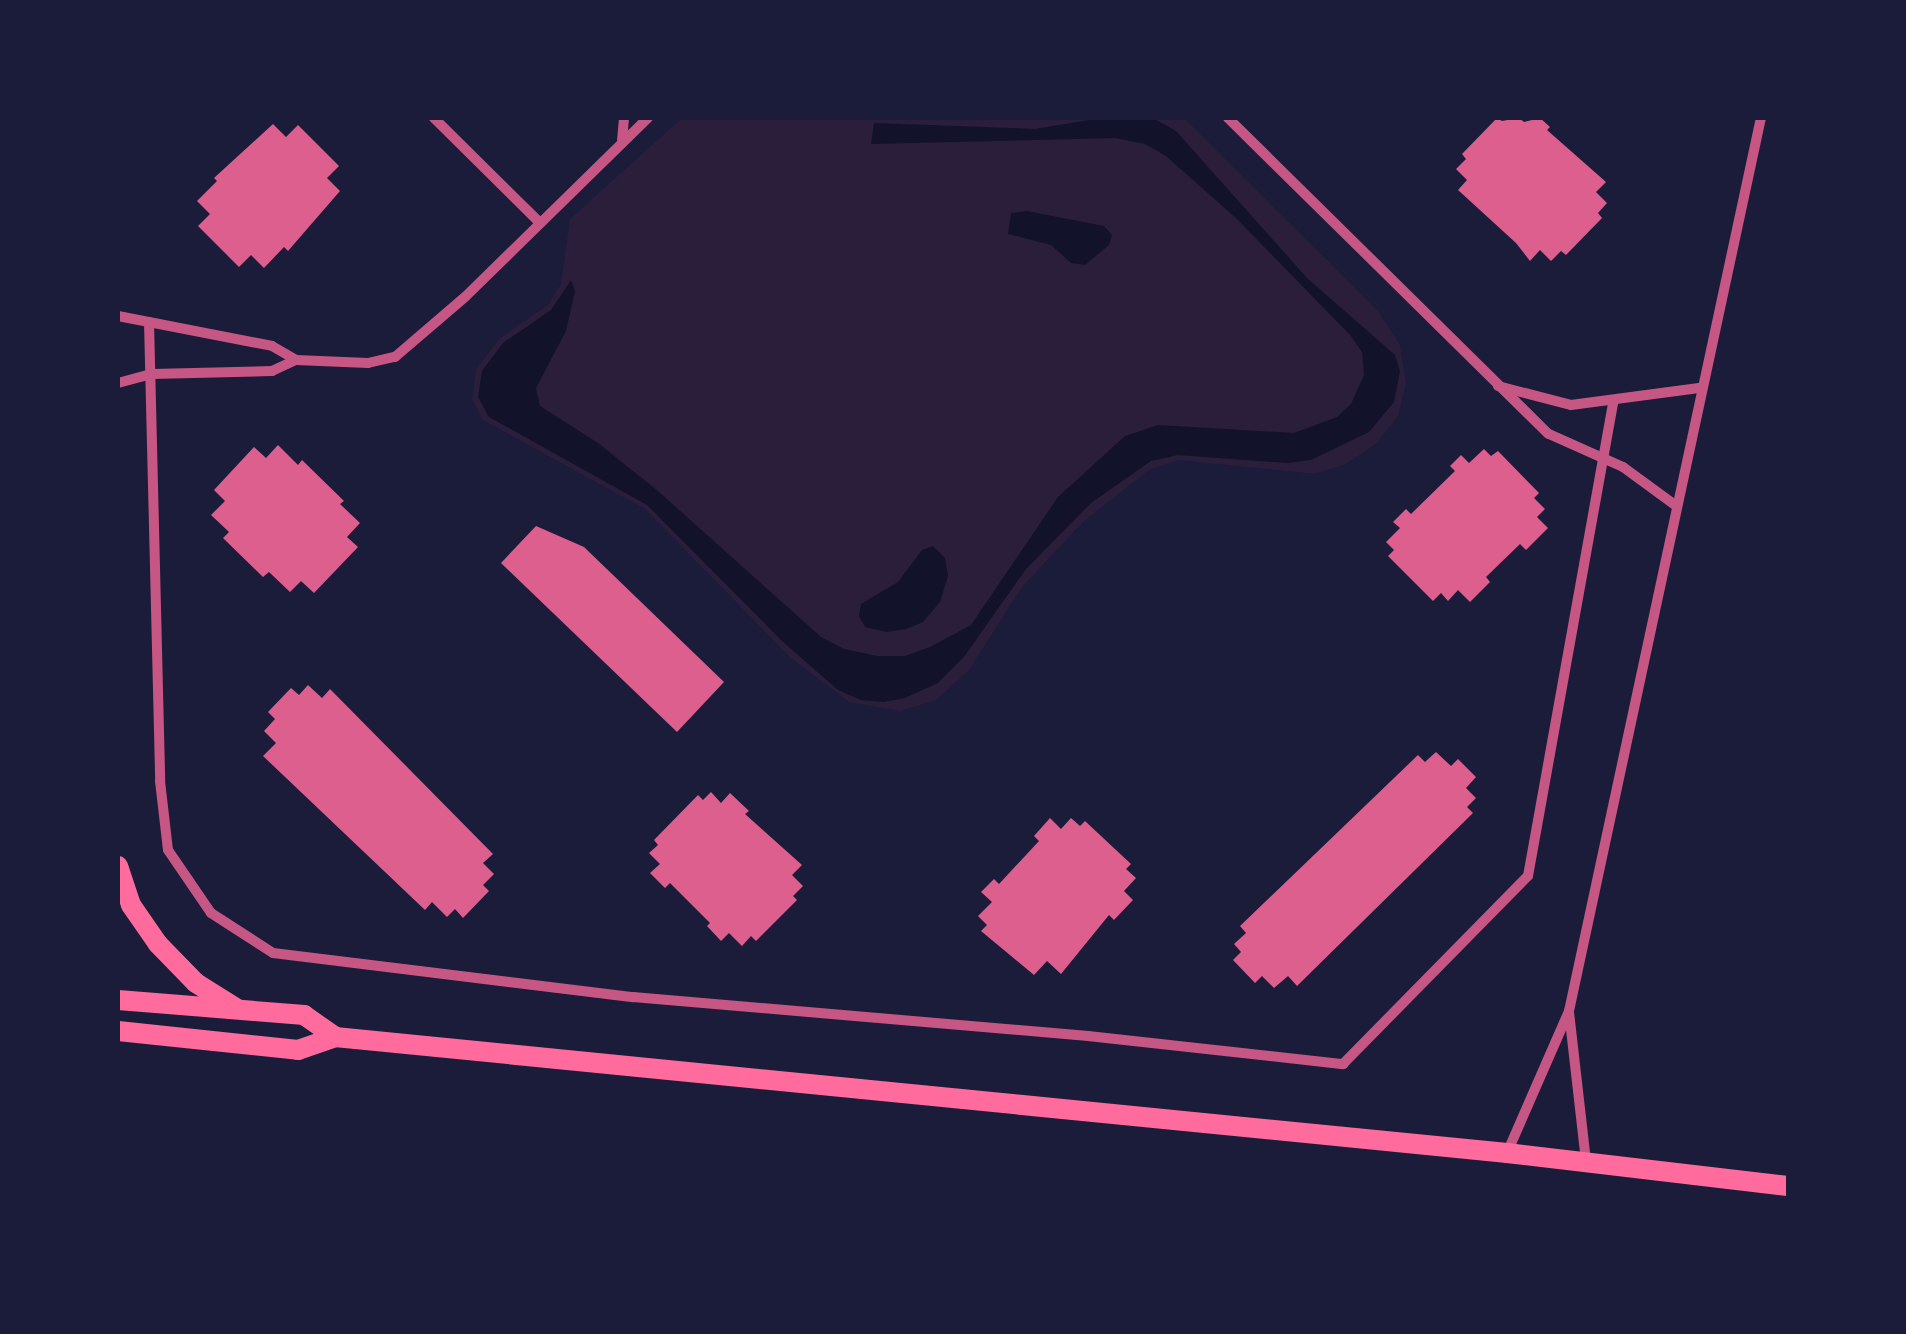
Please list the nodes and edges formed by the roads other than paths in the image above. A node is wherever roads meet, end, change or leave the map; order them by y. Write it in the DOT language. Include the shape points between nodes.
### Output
graph roads {
  1 [pos="434,118"];
  2 [pos="624,118"];
  3 [pos="648,118"];
  4 [pos="1228,118"];
  5 [pos="1761,118"];
  6 [pos="622,142"];
  7 [pos="539,222"];
  8 [pos="118,316"];
  9 [pos="149,322"];
  10 [pos="296,360"];
  11 [pos="152,374"];
  12 [pos="118,382"];
  13 [pos="1497,386"];
  14 [pos="1699,388"];
  15 [pos="1613,402"];
  16 [pos="1603,458"];
  17 [pos="1675,505"];
  18 [pos="118,866"];
  19 [pos="118,1000"];
  20 [pos="238,1009"];
  21 [pos="1569,1011"];
  22 [pos="118,1031"];
  23 [pos="335,1037"];
  24 [pos="1507,1153"];
  25 [pos="1586,1162"];
  26 [pos="1788,1186"];
  1 -- 7 [label="street"];
  2 -- 6 [label="street"];
  3 -- 6 [label="street"];
  4 -- 13 [label="street"];
  5 -- 14 [label="street"];
  6 -- 7 [label="street"];
  7 -- 10 [label="street" via="395,357 368,364"];
  8 -- 9 [label="street"];
  9 -- 10 [label="street" via="272,346"];
  9 -- 11 [label="street"];
  10 -- 11 [label="street" via="272,371"];
  11 -- 12 [label="street"];
  11 -- 16 [label="street" via="160,781 168,850 211,913 273,953 633,997 1342,1064 1528,876"];
  13 -- 15 [label="street" via="1572,405"];
  13 -- 16 [label="street" via="1549,434"];
  14 -- 15 [label="street"];
  14 -- 17 [label="street"];
  15 -- 16 [label="street"];
  16 -- 17 [label="street"];
  17 -- 21 [label="street"];
  18 -- 20 [label="main road" via="131,905 158,944 196,983"];
  19 -- 20 [label="main road"];
  20 -- 23 [label="main road" via="304,1015"];
  21 -- 24 [label="street"];
  21 -- 25 [label="street"];
  22 -- 23 [label="main road" via="298,1050"];
  23 -- 24 [label="main road"];
  24 -- 25 [label="main road"];
  25 -- 26 [label="main road"];
}
